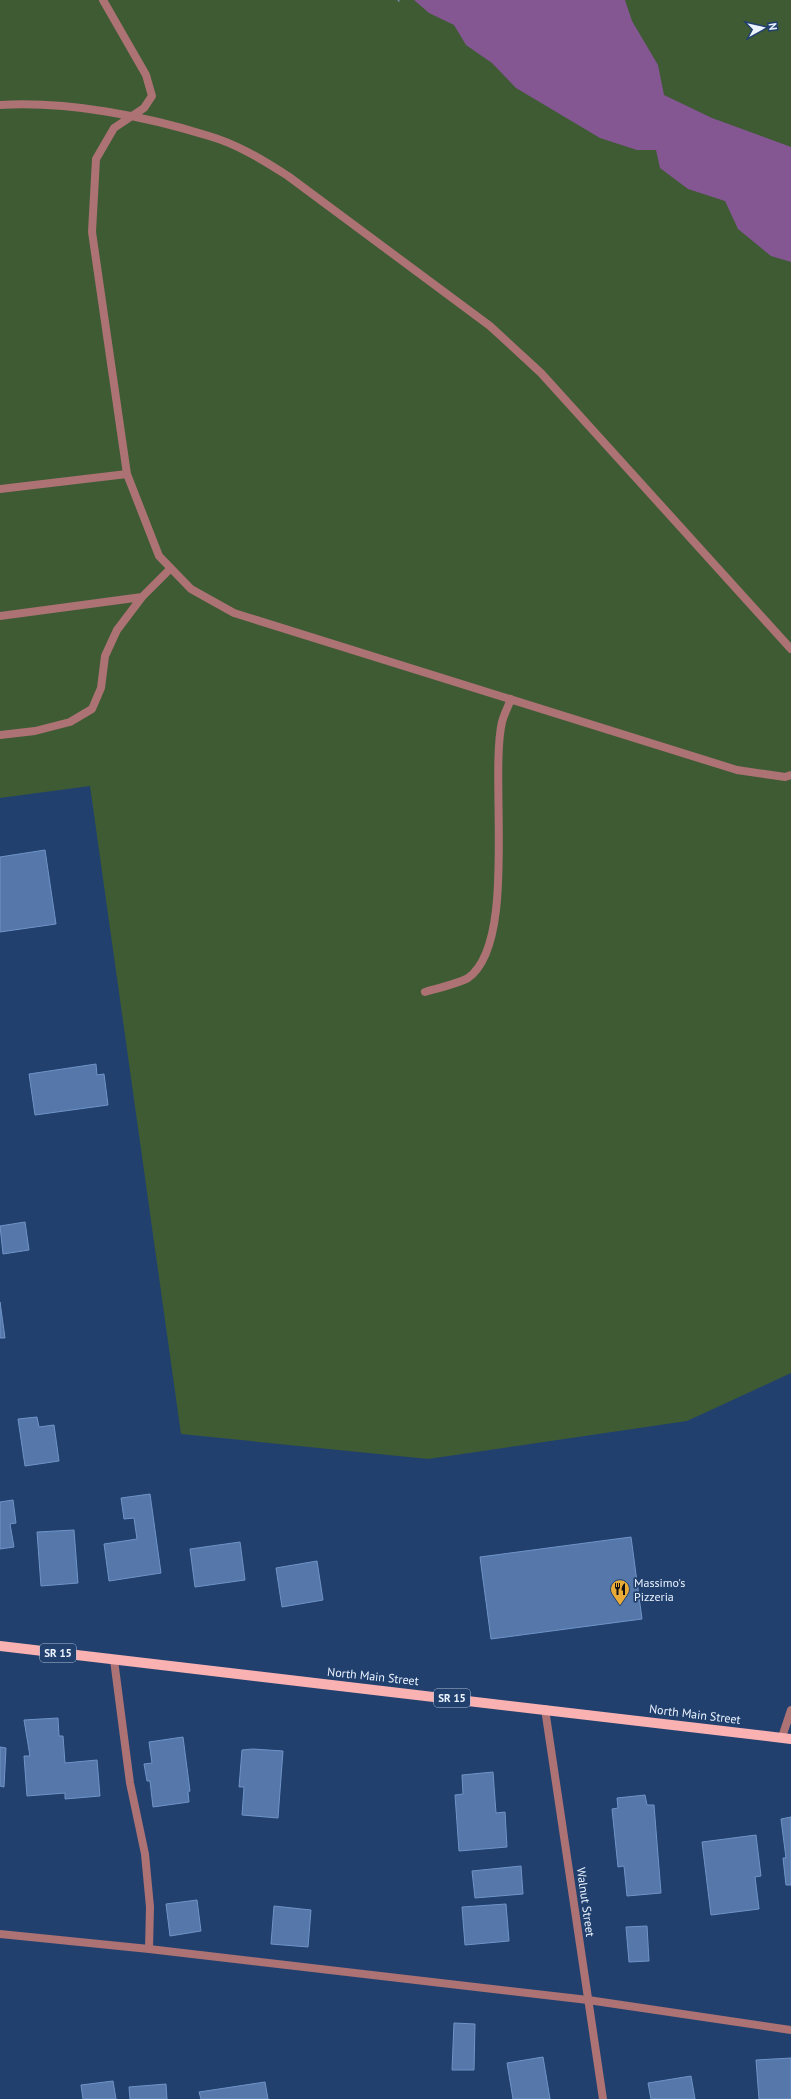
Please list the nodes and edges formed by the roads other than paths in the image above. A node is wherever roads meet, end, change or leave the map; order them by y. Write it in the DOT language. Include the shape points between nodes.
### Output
graph roads {
  1 [pos="103,0"];
  2 [pos="0,105"];
  3 [pos="130,116"];
  4 [pos="127,474"];
  5 [pos="0,489"];
  6 [pos="170,569"];
  7 [pos="142,597"];
  8 [pos="0,616"];
  9 [pos="791,649"];
  10 [pos="511,700"];
  11 [pos="0,735"];
  12 [pos="791,775"];
  13 [pos="425,992"];
  14 [pos="0,1646"];
  15 [pos="114,1660"];
  16 [pos="545,1708"];
  17 [pos="791,1710"];
  18 [pos="787,1738"];
  19 [pos="0,1934"];
  20 [pos="149,1948"];
  21 [pos="588,2000"];
  22 [pos="791,2030"];
  23 [pos="603,2099"];
  1 -- 3 [label="street" via="146,75 152,96 144,108"];
  2 -- 3 [label="street" via="63,106"];
  3 -- 4 [label="street" via="114,128 96,159 92,232"];
  3 -- 9 [label="street" via="210,136 256,156 288,176 490,326 541,373"];
  4 -- 5 [label="street"];
  4 -- 6 [label="street" via="158,556"];
  6 -- 7 [label="street"];
  6 -- 10 [label="street" via="191,590 234,614"];
  7 -- 8 [label="street"];
  7 -- 11 [label="street" via="114,637 105,656 101,688 92,709 70,722 35,731"];
  10 -- 12 [label="street" via="737,770 785,777"];
  10 -- 13 [label="street" via="502,722 499,856 494,926 486,956 468,978"];
  14 -- 15 [label="main road, North Main Street / SR 15"];
  15 -- 16 [label="main road, North Main Street / SR 15"];
  15 -- 20 [label="street" via="130,1782 145,1854 150,1907"];
  16 -- 18 [label="main road, North Main Street / SR 15"];
  16 -- 21 [label="street, Walnut Street"];
  17 -- 18 [label="street"];
  19 -- 20 [label="street"];
  20 -- 21 [label="street"];
  21 -- 22 [label="street"];
  21 -- 23 [label="street, Walnut Street"];
}
